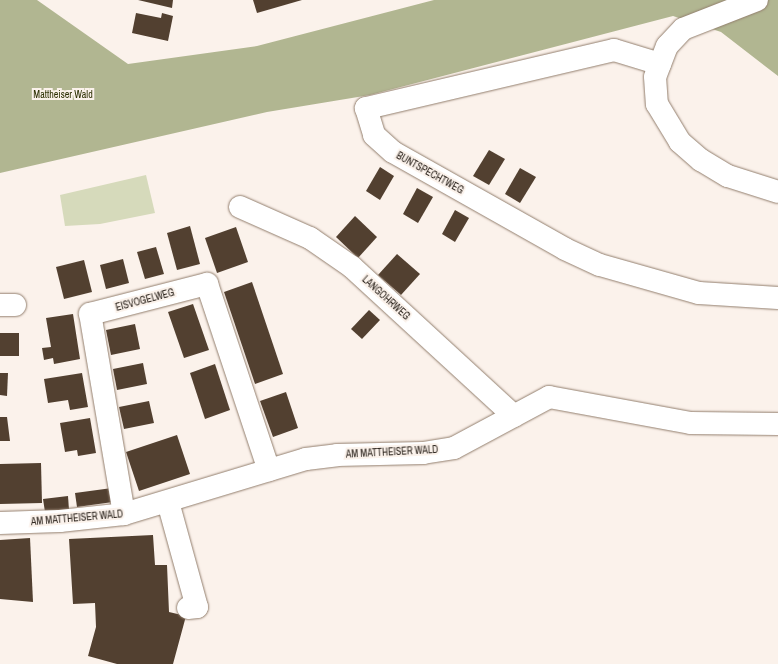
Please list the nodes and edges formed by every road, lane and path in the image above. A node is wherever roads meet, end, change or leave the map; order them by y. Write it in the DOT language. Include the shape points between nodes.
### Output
graph roads {
  1 [pos="757,0"];
  2 [pos="660,64"];
  3 [pos="778,192"];
  4 [pos="240,207"];
  5 [pos="778,298"];
  6 [pos="514,416"];
  7 [pos="778,424"];
  8 [pos="269,470"];
  9 [pos="168,502"];
  10 [pos="124,514"];
  11 [pos="0,523"];
  12 [pos="188,608"];
  1 -- 2 [label="street" via="683,29 667,46"];
  2 -- 3 [label="street" via="655,77 657,104 680,142 701,160 728,176"];
  2 -- 5 [label="street, BUNTSPECHTWEG" via="614,50 366,108 374,135 392,152 565,249 600,265 699,293"];
  4 -- 6 [label="street, LANGOHRWEG" via="310,238 352,268"];
  6 -- 7 [label="street, AM MATTHEISER WALD" via="549,397 691,423"];
  6 -- 8 [label="street, AM MATTHEISER WALD" via="454,448 423,453 337,455 306,459"];
  8 -- 9 [label="street, AM MATTHEISER WALD"];
  8 -- 10 [label="street, EISVOGELWEG" via="206,284 90,314"];
  9 -- 10 [label="street, AM MATTHEISER WALD"];
  9 -- 12 [label="street" via="197,607"];
  10 -- 11 [label="street, AM MATTHEISER WALD" via="60,521"];
}
